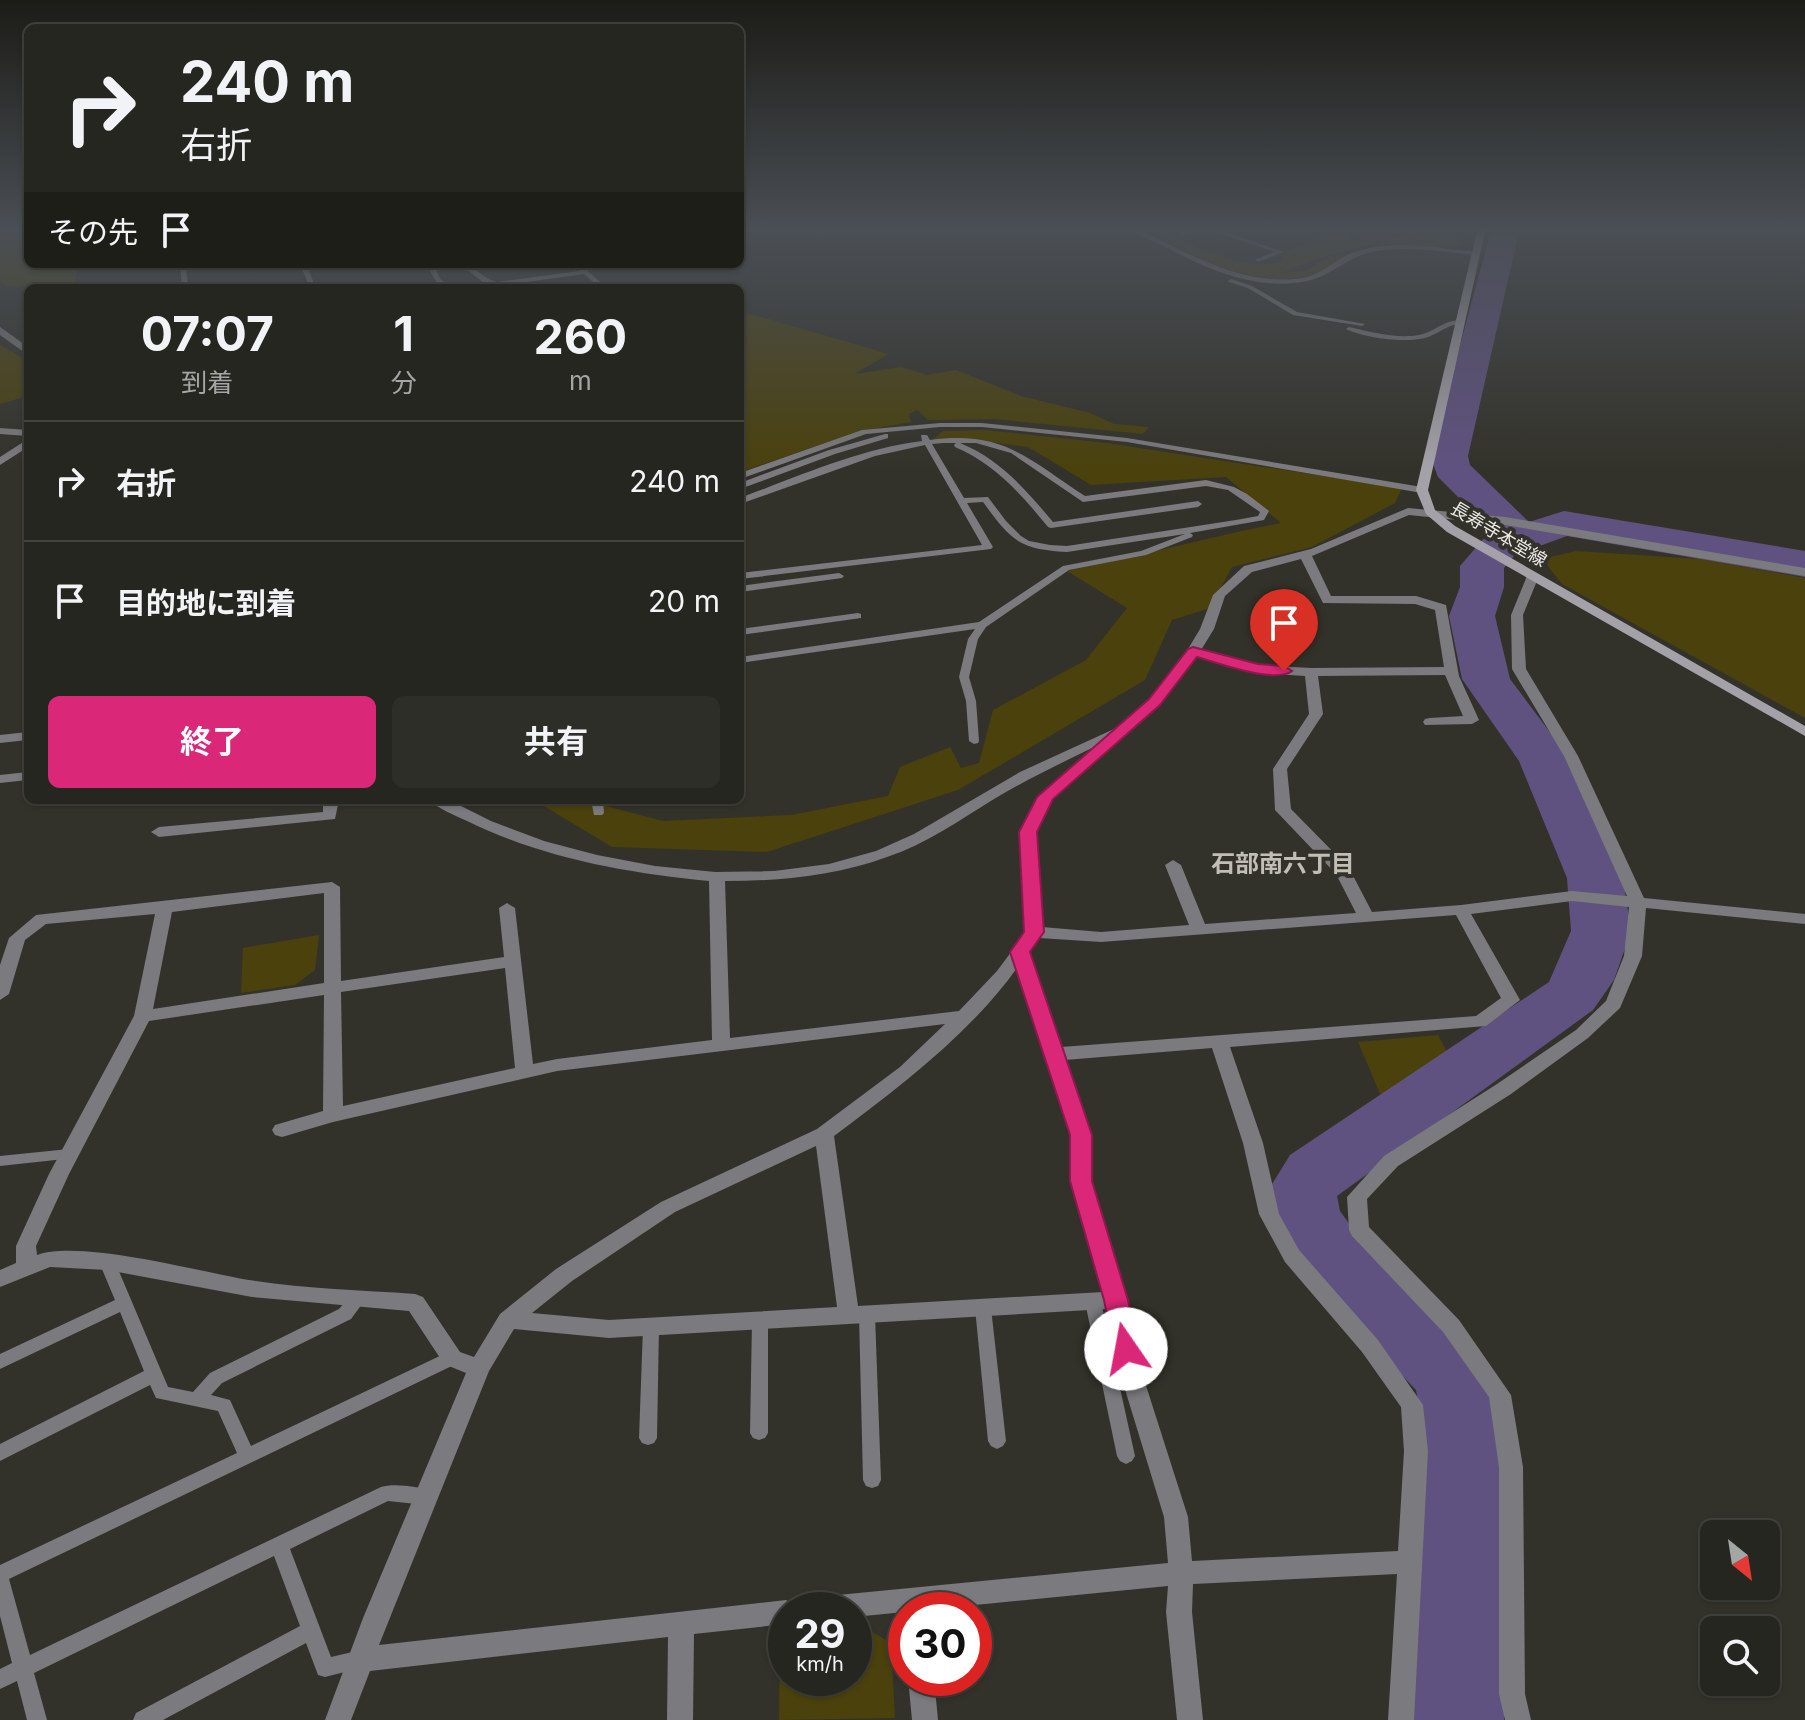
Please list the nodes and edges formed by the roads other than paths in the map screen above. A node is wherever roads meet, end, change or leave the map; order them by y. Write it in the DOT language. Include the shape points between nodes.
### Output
graph roads {
  1 [pos="1283,307"];
  2 [pos="1464,307"];
  3 [pos="1344,319"];
  4 [pos="1461,322"];
  5 [pos="1362,324"];
  6 [pos="0,330"];
  7 [pos="24,349"];
  8 [pos="919,427"];
  9 [pos="0,431"];
  10 [pos="24,433"];
  11 [pos="948,442"];
  12 [pos="927,443"];
  13 [pos="24,445"];
  14 [pos="0,462"];
  15 [pos="744,475"];
  16 [pos="744,485"];
  17 [pos="1422,490"];
  18 [pos="744,500"];
  19 [pos="961,501"];
  20 [pos="1198,504"];
  21 [pos="1430,512"];
  22 [pos="1203,528"];
  23 [pos="1305,555"];
  24 [pos="1805,572"];
  25 [pos="744,576"];
  26 [pos="839,576"];
  27 [pos="1533,576"];
  28 [pos="744,588"];
  29 [pos="858,616"];
  30 [pos="982,625"];
  31 [pos="744,631"];
  32 [pos="1193,652"];
  33 [pos="744,659"];
  34 [pos="1451,671"];
  35 [pos="1311,672"];
  36 [pos="1430,722"];
  37 [pos="1129,726"];
  38 [pos="1805,732"];
  39 [pos="24,736"];
  40 [pos="0,739"];
  41 [pos="974,741"];
  42 [pos="24,776"];
  43 [pos="0,779"];
  44 [pos="331,804"];
  45 [pos="444,804"];
  46 [pos="159,832"];
  47 [pos="1173,865"];
  48 [pos="717,877"];
  49 [pos="1638,903"];
  50 [pos="164,908"];
  51 [pos="507,908"];
  52 [pos="1461,910"];
  53 [pos="1366,917"];
  54 [pos="1805,919"];
  55 [pos="1199,929"];
  56 [pos="1034,932"];
  57 [pos="1020,952"];
  58 [pos="513,961"];
  59 [pos="332,989"];
  60 [pos="0,994"];
  61 [pos="143,1016"];
  62 [pos="964,1016"];
  63 [pos="1219,1042"];
  64 [pos="721,1046"];
  65 [pos="1056,1054"];
  66 [pos="525,1072"];
  67 [pos="333,1115"];
  68 [pos="282,1130"];
  69 [pos="824,1134"];
  70 [pos="69,1154"];
  71 [pos="0,1161"];
  72 [pos="107,1262"];
  73 [pos="27,1266"];
  74 [pos="0,1279"];
  75 [pos="357,1300"];
  76 [pos="1116,1300"];
  77 [pos="1093,1302"];
  78 [pos="123,1303"];
  79 [pos="983,1308"];
  80 [pos="858,1315"];
  81 [pos="508,1320"];
  82 [pos="760,1321"];
  83 [pos="651,1327"];
  84 [pos="452,1358"];
  85 [pos="0,1362"];
  86 [pos="479,1368"];
  87 [pos="155,1374"];
  88 [pos="197,1399"];
  89 [pos="759,1433"];
  90 [pos="648,1438"];
  91 [pos="997,1441"];
  92 [pos="0,1453"];
  93 [pos="247,1456"];
  94 [pos="1126,1456"];
  95 [pos="872,1480"];
  96 [pos="426,1497"];
  97 [pos="279,1544"];
  98 [pos="1410,1562"];
  99 [pos="1181,1573"];
  100 [pos="0,1574"];
  101 [pos="0,1580"];
  102 [pos="992,1595"];
  103 [pos="768,1614"];
  104 [pos="681,1624"];
  105 [pos="311,1630"];
  106 [pos="361,1659"];
  107 [pos="23,1668"];
  108 [pos="0,1679"];
  109 [pos="923,1696"];
  110 [pos="37,1720"];
  111 [pos="143,1720"];
  112 [pos="338,1720"];
  113 [pos="680,1720"];
  114 [pos="925,1720"];
  115 [pos="1190,1720"];
  116 [pos="1401,1720"];
  117 [pos="1518,1720"];
  1 -- 3 [label="lane" via="1295,314"];
  2 -- 4 [label="main road"];
  3 -- 4 [label="lane" via="1348,329 1358,332 1415,337 1443,322"];
  3 -- 5 [label="lane"];
  4 -- 17 [label="main road"];
  6 -- 7 [label="street"];
  8 -- 12 [label="lane"];
  8 -- 15 [label="lane" via="865,432"];
  8 -- 16 [label="lane"];
  8 -- 17 [label="lane" via="982,425 1099,436"];
  9 -- 10 [label="street"];
  11 -- 12 [label="lane"];
  11 -- 20 [label="lane" via="992,462 1051,525"];
  11 -- 22 [label="lane" via="1009,448 1083,499 1223,483 1265,511 1261,518"];
  12 -- 18 [label="lane" via="880,451"];
  12 -- 19 [label="lane"];
  13 -- 14 [label="street"];
  17 -- 21 [label="main road, 長寿寺本堂線"];
  19 -- 22 [label="lane" via="985,499 1014,538 1046,549"];
  19 -- 25 [label="lane" via="988,547"];
  21 -- 23 [label="street" via="1397,514"];
  21 -- 24 [label="street"];
  21 -- 27 [label="main road, 長寿寺本堂線"];
  22 -- 30 [label="lane" via="1143,553 1066,568"];
  23 -- 32 [label="street" via="1248,569 1219,595"];
  23 -- 34 [label="street" via="1327,600 1416,600 1441,608"];
  26 -- 28 [label="lane"];
  27 -- 38 [label="main road, 長寿寺本堂線"];
  27 -- 49 [label="street" via="1517,615 1519,669 1571,756"];
  29 -- 31 [label="lane"];
  30 -- 33 [label="lane"];
  30 -- 41 [label="lane" via="964,677"];
  32 -- 35 [label="street" via="1258,669"];
  32 -- 37 [label="street"];
  34 -- 35 [label="street"];
  34 -- 36 [label="street" via="1472,720"];
  35 -- 53 [label="street" via="1316,714 1280,769 1283,810 1337,860 1360,895"];
  37 -- 48 [label="street" via="1025,775 883,854 824,872"];
  37 -- 56 [label="street" via="1045,797 1028,832"];
  39 -- 40 [label="street"];
  42 -- 43 [label="street"];
  44 -- 46 [label="street" via="330,816"];
  45 -- 48 [label="street" via="471,819 574,855"];
  47 -- 55 [label="street"];
  48 -- 64 [label="street"];
  49 -- 52 [label="street" via="1572,896"];
  49 -- 54 [label="street"];
  49 -- 117 [label="street" via="1633,956 1614,1004 1582,1034 1504,1089 1391,1161 1357,1197 1359,1230 1451,1326 1500,1395 1511,1467 1512,1694"];
  50 -- 59 [label="street" via="332,887"];
  50 -- 60 [label="street" via="42,919 17,938"];
  50 -- 61 [label="street"];
  51 -- 58 [label="street"];
  52 -- 53 [label="street"];
  52 -- 63 [label="street" via="1511,1000 1480,1022"];
  53 -- 55 [label="street"];
  55 -- 56 [label="street" via="1101,937"];
  56 -- 57 [label="street"];
  57 -- 62 [label="street"];
  57 -- 65 [label="street"];
  58 -- 59 [label="street"];
  58 -- 66 [label="street"];
  59 -- 61 [label="street"];
  59 -- 67 [label="street"];
  61 -- 70 [label="street"];
  62 -- 64 [label="street"];
  62 -- 69 [label="street" via="907,1072"];
  63 -- 65 [label="street"];
  63 -- 98 [label="street" via="1253,1143 1269,1214 1292,1256 1370,1346 1412,1405 1416,1451"];
  64 -- 66 [label="street"];
  65 -- 76 [label="street" via="1081,1135 1081,1181"];
  66 -- 67 [label="street"];
  67 -- 68 [label="street"];
  69 -- 80 [label="street"];
  69 -- 81 [label="street" via="668,1207 564,1275"];
  70 -- 71 [label="lane"];
  70 -- 73 [label="street" via="26,1246"];
  72 -- 73 [label="street" via="49,1259"];
  72 -- 75 [label="street" via="252,1289"];
  72 -- 78 [label="lane"];
  73 -- 74 [label="street"];
  75 -- 84 [label="street" via="415,1303"];
  75 -- 88 [label="lane" via="345,1314 216,1378"];
  76 -- 77 [label="street"];
  76 -- 99 [label="street" via="1131,1373 1176,1517"];
  77 -- 79 [label="street"];
  77 -- 94 [label="lane"];
  78 -- 85 [label="lane"];
  78 -- 87 [label="lane"];
  79 -- 80 [label="street"];
  79 -- 91 [label="lane"];
  80 -- 82 [label="street"];
  80 -- 95 [label="lane"];
  81 -- 83 [label="street" via="609,1329"];
  81 -- 86 [label="street"];
  82 -- 83 [label="street"];
  82 -- 89 [label="lane"];
  83 -- 90 [label="lane"];
  84 -- 86 [label="street"];
  84 -- 93 [label="lane"];
  86 -- 96 [label="street"];
  87 -- 88 [label="lane" via="162,1393"];
  87 -- 92 [label="lane"];
  88 -- 93 [label="lane" via="224,1405"];
  93 -- 100 [label="lane"];
  96 -- 97 [label="lane" via="387,1493"];
  96 -- 106 [label="street"];
  97 -- 105 [label="lane"];
  97 -- 107 [label="lane"];
  98 -- 99 [label="street"];
  98 -- 116 [label="street"];
  99 -- 102 [label="street"];
  99 -- 115 [label="street" via="1179,1612"];
  101 -- 107 [label="lane"];
  103 -- 104 [label="street"];
  104 -- 106 [label="street"];
  104 -- 113 [label="street"];
  105 -- 106 [label="lane" via="325,1668"];
  105 -- 111 [label="lane"];
  106 -- 112 [label="street"];
  107 -- 108 [label="lane"];
  107 -- 110 [label="lane"];
  109 -- 114 [label="street"];
}
